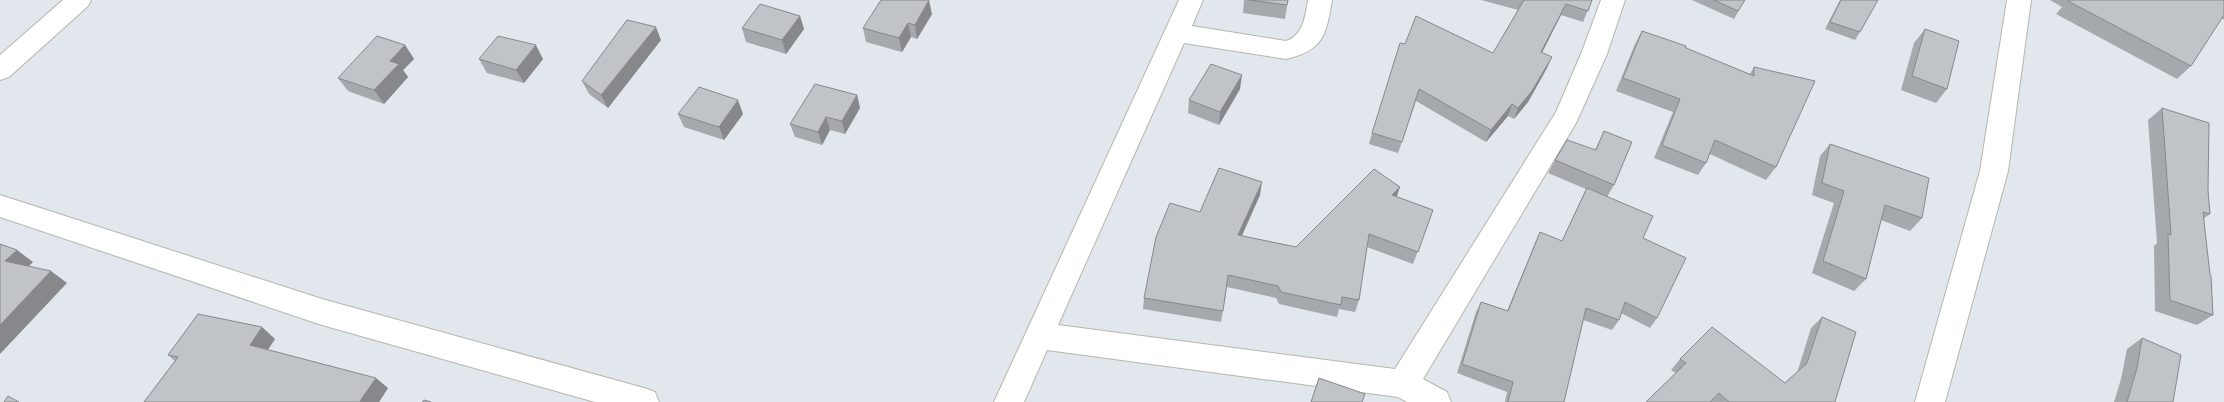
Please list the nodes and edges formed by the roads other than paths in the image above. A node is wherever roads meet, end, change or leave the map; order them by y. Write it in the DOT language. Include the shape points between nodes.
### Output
graph roads {
  1 [pos="79,0"];
  2 [pos="1191,0"];
  3 [pos="1320,0"];
  4 [pos="1613,0"];
  5 [pos="2019,0"];
  6 [pos="1176,33"];
  7 [pos="0,70"];
  8 [pos="0,206"];
  9 [pos="1039,336"];
  10 [pos="1403,384"];
  11 [pos="644,402"];
  12 [pos="1009,402"];
  13 [pos="1436,402"];
  14 [pos="1930,402"];
  1 -- 7 [label="street"];
  2 -- 6 [label="street"];
  3 -- 6 [label="street" via="1312,33 1307,42 1297,49"];
  4 -- 10 [label="street" via="1567,116"];
  5 -- 14 [label="street" via="1994,171"];
  6 -- 9 [label="street"];
  8 -- 11 [label="street" via="322,312"];
  9 -- 10 [label="street"];
  9 -- 12 [label="street"];
  10 -- 13 [label="street"];
}
